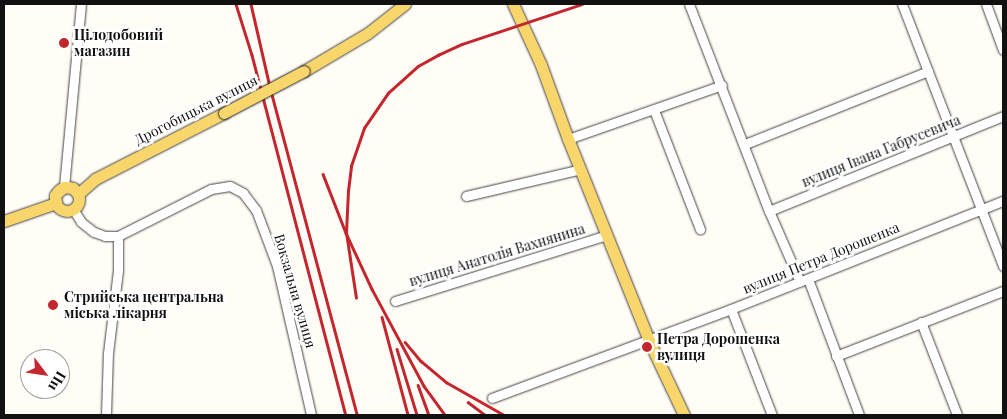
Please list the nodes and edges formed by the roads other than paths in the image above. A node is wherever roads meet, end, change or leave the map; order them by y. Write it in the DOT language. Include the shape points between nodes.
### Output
graph roads {
  1 [pos="81,4"];
  2 [pos="405,4"];
  3 [pos="513,4"];
  4 [pos="689,4"];
  5 [pos="902,4"];
  6 [pos="986,4"];
  7 [pos="1003,50"];
  8 [pos="928,71"];
  9 [pos="722,85"];
  10 [pos="654,110"];
  11 [pos="1003,116"];
  12 [pos="955,136"];
  13 [pos="568,139"];
  14 [pos="744,144"];
  15 [pos="581,170"];
  16 [pos="64,187"];
  17 [pos="78,194"];
  18 [pos="466,196"];
  19 [pos="1003,201"];
  20 [pos="56,203"];
  21 [pos="982,208"];
  22 [pos="73,209"];
  23 [pos="769,211"];
  24 [pos="4,221"];
  25 [pos="700,229"];
  26 [pos="607,235"];
  27 [pos="118,236"];
  28 [pos="1003,266"];
  29 [pos="804,280"];
  30 [pos="1003,291"];
  31 [pos="395,301"];
  32 [pos="731,309"];
  33 [pos="921,322"];
  34 [pos="649,341"];
  35 [pos="836,356"];
  36 [pos="492,398"];
  37 [pos="106,415"];
  38 [pos="311,415"];
  39 [pos="684,415"];
  40 [pos="772,415"];
  41 [pos="859,415"];
  42 [pos="957,415"];
  1 -- 16 [label="street"];
  2 -- 17 [label="main road, Дрогобицька вулиця, bridge" via="368,33 304,71 95,179"];
  3 -- 13 [label="main road" via="541,65"];
  4 -- 9 [label="street"];
  5 -- 8 [label="street"];
  6 -- 7 [label="street"];
  8 -- 12 [label="street"];
  8 -- 14 [label="street"];
  9 -- 10 [label="street"];
  9 -- 14 [label="street"];
  10 -- 13 [label="street"];
  10 -- 25 [label="street"];
  11 -- 12 [label="street, вулиця Івана Габрусевича"];
  12 -- 21 [label="street"];
  12 -- 23 [label="street, вулиця Івана Габрусевича"];
  13 -- 15 [label="main road"];
  14 -- 23 [label="street"];
  15 -- 18 [label="street"];
  15 -- 26 [label="main road"];
  16 -- 17 [label="main road" via="73,188"];
  16 -- 20 [label="main road" via="55,195"];
  17 -- 22 [label="main road" via="78,202"];
  19 -- 21 [label="street, вулиця Петра Дорошенка"];
  20 -- 22 [label="main road" via="65,211"];
  20 -- 24 [label="main road"];
  21 -- 28 [label="street"];
  21 -- 29 [label="street, вулиця Петра Дорошенка"];
  22 -- 27 [label="street" via="81,222 94,232"];
  23 -- 29 [label="street"];
  26 -- 31 [label="street, вулиця Анатолія Вахнянина"];
  26 -- 34 [label="main road"];
  27 -- 37 [label="street"];
  27 -- 38 [label="street, Вокзальна вулиця" via="211,189 230,186 243,193 256,210 277,266"];
  29 -- 32 [label="street, вулиця Петра Дорошенка"];
  29 -- 35 [label="street"];
  30 -- 33 [label="street"];
  32 -- 34 [label="street, вулиця Петра Дорошенка"];
  32 -- 40 [label="street"];
  33 -- 35 [label="street"];
  33 -- 42 [label="street"];
  34 -- 36 [label="street, вулиця Петра Дорошенка"];
  34 -- 39 [label="main road"];
  35 -- 41 [label="street"];
}
